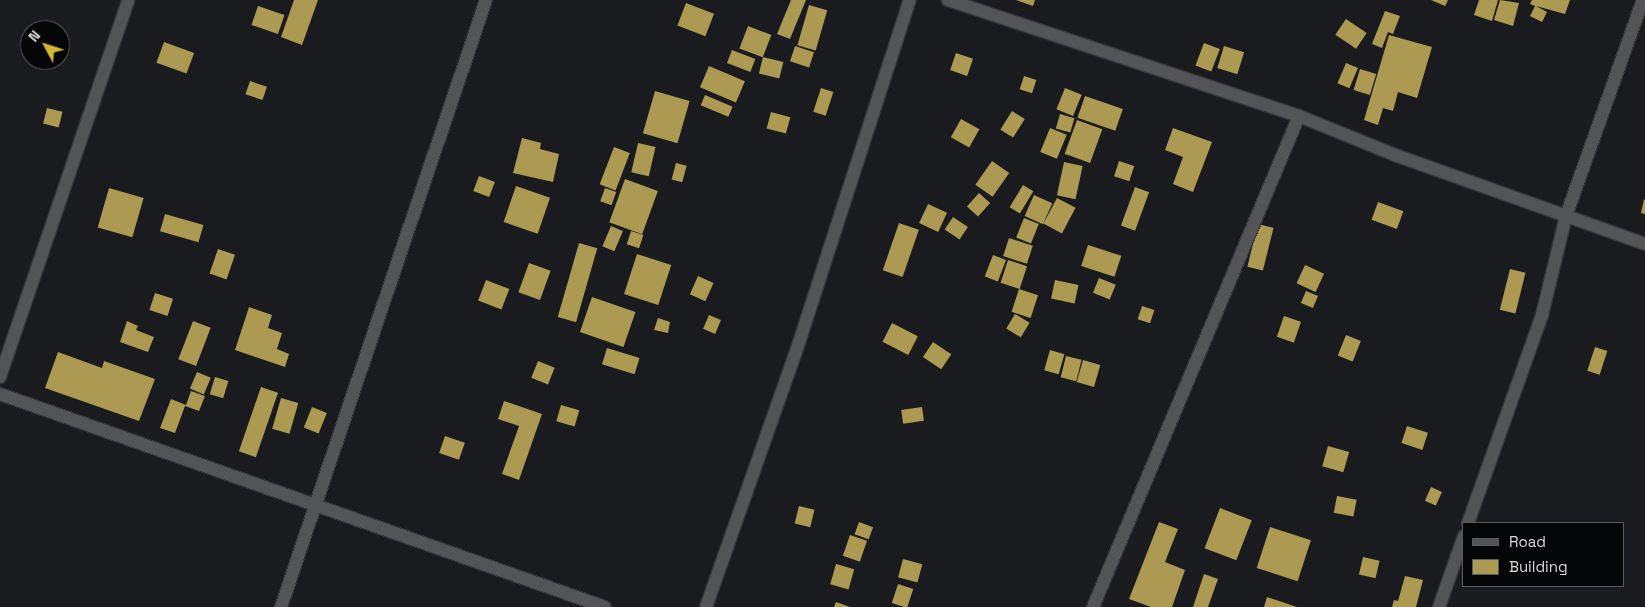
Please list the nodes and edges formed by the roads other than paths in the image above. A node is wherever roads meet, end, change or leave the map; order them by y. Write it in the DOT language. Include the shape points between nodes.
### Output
graph roads {
  1 [pos="128,0"];
  2 [pos="486,0"];
  3 [pos="910,0"];
  4 [pos="948,0"];
  5 [pos="1643,0"];
  6 [pos="1300,116"];
  7 [pos="1566,216"];
  8 [pos="1645,244"];
  9 [pos="0,377"];
  10 [pos="0,394"];
  11 [pos="314,505"];
  12 [pos="1468,522"];
  13 [pos="1462,541"];
  14 [pos="281,607"];
  15 [pos="605,607"];
  16 [pos="706,607"];
  17 [pos="1093,607"];
  18 [pos="1438,607"];
  1 -- 9 [label="street"];
  2 -- 11 [label="street"];
  3 -- 16 [label="street" via="796,352"];
  4 -- 6 [label="street"];
  5 -- 7 [label="street"];
  6 -- 7 [label="street" via="1395,155"];
  6 -- 17 [label="street"];
  7 -- 8 [label="street"];
  7 -- 12 [label="street" via="1542,315"];
  10 -- 11 [label="street"];
  11 -- 14 [label="street"];
  11 -- 15 [label="street"];
  13 -- 18 [label="street"];
}
